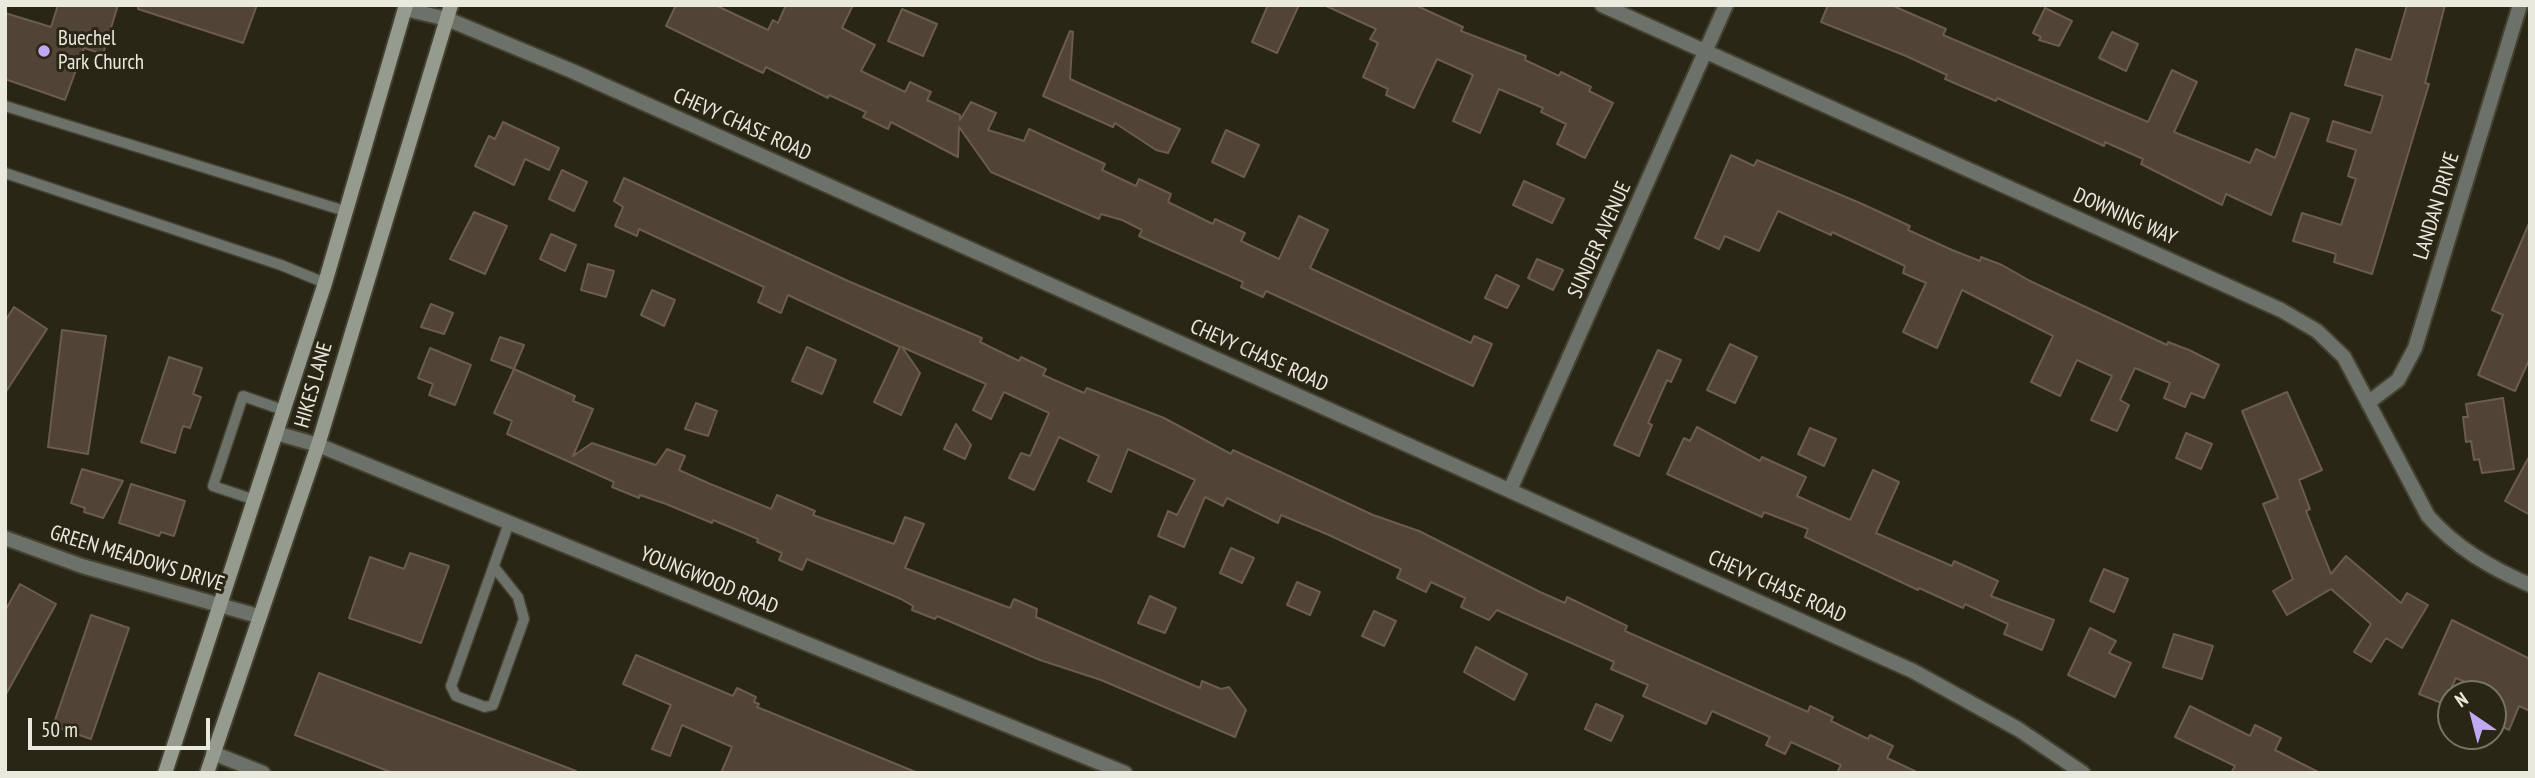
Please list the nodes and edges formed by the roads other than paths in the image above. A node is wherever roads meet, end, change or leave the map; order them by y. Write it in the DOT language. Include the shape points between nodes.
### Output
graph roads {
  1 [pos="1602,5"];
  2 [pos="1726,5"];
  3 [pos="2519,5"];
  4 [pos="401,6"];
  5 [pos="449,12"];
  6 [pos="1705,51"];
  7 [pos="5,106"];
  8 [pos="5,173"];
  9 [pos="345,211"];
  10 [pos="325,283"];
  11 [pos="2369,402"];
  12 [pos="283,410"];
  13 [pos="276,433"];
  14 [pos="318,445"];
  15 [pos="1510,490"];
  16 [pos="255,500"];
  17 [pos="509,523"];
  18 [pos="5,538"];
  19 [pos="494,567"];
  20 [pos="2530,585"];
  21 [pos="220,605"];
  22 [pos="258,616"];
  23 [pos="213,753"];
  24 [pos="164,773"];
  25 [pos="207,773"];
  26 [pos="263,773"];
  27 [pos="1125,773"];
  28 [pos="2083,773"];
  1 -- 6 [label="street, DOWNING WAY"];
  2 -- 6 [label="street, SUNDER AVENUE"];
  3 -- 11 [label="street, LANDAN DRIVE" via="2415,348 2399,380"];
  4 -- 5 [label="street, CHEVY CHASE ROAD"];
  4 -- 9 [label="main road, HIKES LANE"];
  5 -- 14 [label="main road, HIKES LANE"];
  5 -- 15 [label="street, CHEVY CHASE ROAD"];
  6 -- 11 [label="street, DOWNING WAY" via="2281,310 2317,331 2344,357"];
  6 -- 15 [label="street, SUNDER AVENUE"];
  7 -- 9 [label="lane"];
  8 -- 10 [label="lane"];
  9 -- 10 [label="main road, HIKES LANE"];
  10 -- 12 [label="main road, HIKES LANE"];
  11 -- 20 [label="street, DOWNING WAY" via="2415,496 2435,524 2479,561"];
  12 -- 13 [label="main road, HIKES LANE"];
  12 -- 16 [label="lane" via="243,396 213,486"];
  13 -- 14 [label="street, YOUNGWOOD ROAD"];
  13 -- 16 [label="main road, HIKES LANE"];
  14 -- 17 [label="street, YOUNGWOOD ROAD"];
  14 -- 22 [label="main road, HIKES LANE"];
  15 -- 28 [label="street, CHEVY CHASE ROAD" via="1913,671 2018,729"];
  16 -- 21 [label="main road, HIKES LANE"];
  17 -- 19 [label="lane"];
  17 -- 27 [label="street, YOUNGWOOD ROAD"];
  18 -- 21 [label="street, GREEN MEADOWS DRIVE" via="82,566"];
  19 -- 19 [label="lane" via="451,686 456,696 485,707 494,705 524,619 518,597"];
  21 -- 22 [label="street, GREEN MEADOWS DRIVE"];
  21 -- 24 [label="main road, HIKES LANE"];
  22 -- 23 [label="main road, HIKES LANE"];
  23 -- 25 [label="main road, HIKES LANE"];
  23 -- 26 [label="street"];
}
